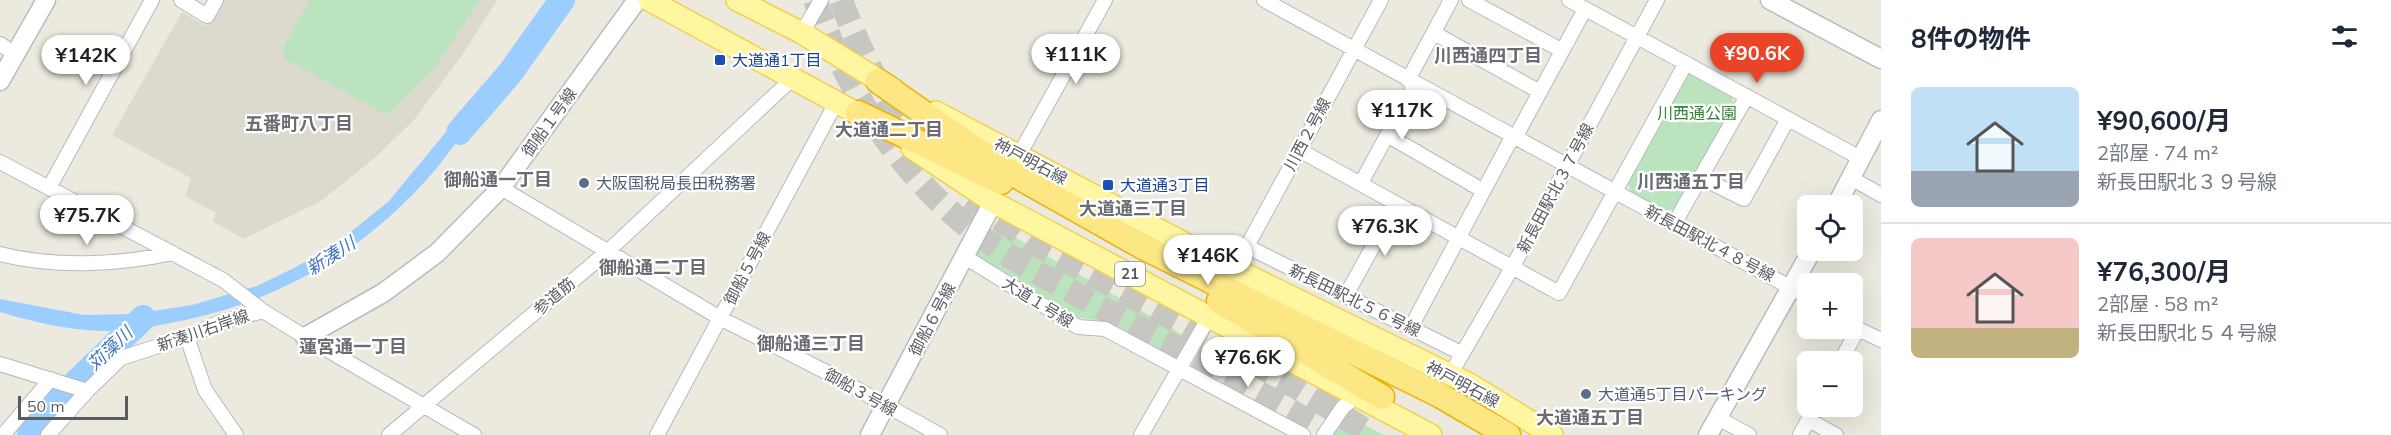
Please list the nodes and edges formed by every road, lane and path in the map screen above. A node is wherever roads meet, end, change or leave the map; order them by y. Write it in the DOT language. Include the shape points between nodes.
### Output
graph roads {
  1 [pos="46,0"];
  2 [pos="152,0"];
  3 [pos="180,0"];
  4 [pos="216,0"];
  5 [pos="637,0"];
  6 [pos="649,0"];
  7 [pos="736,0"];
  8 [pos="821,0"];
  9 [pos="1105,0"];
  10 [pos="1264,0"];
  11 [pos="1381,0"];
  12 [pos="1451,0"];
  13 [pos="1468,0"];
  14 [pos="1569,0"];
  15 [pos="1657,0"];
  16 [pos="1770,0"];
  17 [pos="1585,9"];
  18 [pos="802,33"];
  19 [pos="1434,33"];
  20 [pos="1638,37"];
  21 [pos="7,49"];
  22 [pos="1561,50"];
  23 [pos="1355,51"];
  24 [pos="1881,59"];
  25 [pos="1686,63"];
  26 [pos="793,78"];
  27 [pos="0,81"];
  28 [pos="878,81"];
  29 [pos="1411,82"];
  30 [pos="1539,92"];
  31 [pos="1747,96"];
  32 [pos="837,101"];
  33 [pos="858,113"];
  34 [pos="1788,119"];
  35 [pos="1881,120"];
  36 [pos="1387,135"];
  37 [pos="1515,138"];
  38 [pos="1299,150"];
  39 [pos="1019,155"];
  40 [pos="1862,159"];
  41 [pos="0,162"];
  42 [pos="1567,166"];
  43 [pos="1700,177"];
  44 [pos="1851,178"];
  45 [pos="1361,183"];
  46 [pos="49,188"];
  47 [pos="501,188"];
  48 [pos="1482,190"];
  49 [pos="1614,191"];
  50 [pos="1842,195"];
  51 [pos="1881,195"];
  52 [pos="993,202"];
  53 [pos="1396,204"];
  54 [pos="1674,224"];
  55 [pos="1458,237"];
  56 [pos="1248,247"];
  57 [pos="607,252"];
  58 [pos="173,253"];
  59 [pos="0,254"];
  60 [pos="965,257"];
  61 [pos="1805,261"];
  62 [pos="1513,266"];
  63 [pos="1790,287"];
  64 [pos="1797,291"];
  65 [pos="1222,294"];
  66 [pos="1346,295"];
  67 [pos="263,311"];
  68 [pos="720,318"];
  69 [pos="1411,327"];
  70 [pos="1863,331"];
  71 [pos="187,337"];
  72 [pos="305,337"];
  73 [pos="1881,340"];
  74 [pos="1461,353"];
  75 [pos="0,364"];
  76 [pos="1179,368"];
  77 [pos="1450,375"];
  78 [pos="57,381"];
  79 [pos="87,391"];
  80 [pos="1356,397"];
  81 [pos="1382,397"];
  82 [pos="887,406"];
  83 [pos="423,408"];
  84 [pos="1810,417"];
  85 [pos="1718,418"];
  86 [pos="1809,420"];
  87 [pos="3,435"];
  88 [pos="48,435"];
  89 [pos="236,435"];
  90 [pos="390,435"];
  91 [pos="465,435"];
  92 [pos="474,435"];
  93 [pos="657,435"];
  94 [pos="870,435"];
  95 [pos="940,435"];
  96 [pos="1141,435"];
  97 [pos="1303,435"];
  98 [pos="1324,435"];
  99 [pos="1431,435"];
  100 [pos="1508,435"];
  101 [pos="1552,435"];
  102 [pos="1708,435"];
  103 [pos="1749,435"];
  104 [pos="1800,435"];
  105 [pos="1836,435"];
  1 -- 21 [label="street"];
  2 -- 46 [label="street"];
  3 -- 4 [label="street" via="207,16"];
  5 -- 47 [label="street, 御船１号線"];
  6 -- 26 [label="main road, 神戸明石線 / 21"];
  7 -- 18 [label="main road, 神戸明石線 / 21"];
  8 -- 18 [label="street"];
  9 -- 39 [label="street"];
  10 -- 23 [label="street, 新長田駅北４８号線"];
  11 -- 23 [label="street, 川西２号線"];
  12 -- 19 [label="street"];
  13 -- 22 [label="street"];
  14 -- 17 [label="street"];
  15 -- 20 [label="street, 新長田駅北３７号線"];
  16 -- 24 [label="street"];
  17 -- 20 [label="street"];
  17 -- 22 [label="street"];
  18 -- 28 [label="main road, 神戸明石線 / 21"];
  19 -- 29 [label="street"];
  19 -- 30 [label="street"];
  20 -- 25 [label="street"];
  20 -- 42 [label="street, 新長田駅北３７号線"];
  21 -- 27 [label="street"];
  22 -- 30 [label="street"];
  23 -- 29 [label="street, 新長田駅北４８号線"];
  23 -- 38 [label="street, 川西２号線"];
  25 -- 31 [label="street"];
  25 -- 49 [label="street"];
  26 -- 32 [label="main road, 神戸明石線 / 21"];
  26 -- 57 [label="street, 参道筋"];
  28 -- 39 [label="main road, 神戸明石線 / 21"];
  28 -- 65 [label="highway" via="1001,167"];
  29 -- 36 [label="street"];
  29 -- 37 [label="street, 新長田駅北４８号線"];
  30 -- 37 [label="street"];
  31 -- 34 [label="street"];
  31 -- 43 [label="street"];
  32 -- 33 [label="main road, 神戸明石線 / 21"];
  32 -- 68 [label="street, 御船５号線"];
  33 -- 52 [label="main road, 神戸明石線 / 21"];
  33 -- 65 [label="highway"];
  34 -- 40 [label="street"];
  34 -- 43 [label="street" via="1744,200"];
  35 -- 40 [label="street"];
  36 -- 45 [label="street"];
  36 -- 48 [label="street"];
  37 -- 42 [label="street, 新長田駅北４８号線"];
  37 -- 48 [label="street"];
  38 -- 45 [label="street"];
  38 -- 56 [label="street, 川西２号線"];
  39 -- 65 [label="main road, 神戸明石線 / 21"];
  40 -- 44 [label="street"];
  41 -- 46 [label="street"];
  42 -- 49 [label="street, 新長田駅北４８号線"];
  42 -- 62 [label="street, 新長田駅北３７号線"];
  43 -- 54 [label="street"];
  44 -- 50 [label="street"];
  44 -- 51 [label="street"];
  45 -- 53 [label="street"];
  46 -- 58 [label="street"];
  47 -- 57 [label="street, 御船３号線"];
  47 -- 72 [label="street, 御船１号線" via="437,253 383,293"];
  48 -- 55 [label="street"];
  49 -- 54 [label="street, 新長田駅北４８号線"];
  49 -- 62 [label="street" via="1559,293"];
  52 -- 60 [label="street, 御船６号線"];
  52 -- 65 [label="main road, 神戸明石線 / 21"];
  53 -- 55 [label="street"];
  53 -- 66 [label="street"];
  54 -- 63 [label="street, 新長田駅北４８号線"];
  55 -- 62 [label="street"];
  55 -- 69 [label="street"];
  56 -- 65 [label="street, 川西２号線"];
  56 -- 66 [label="street, 新長田駅北５６号線"];
  57 -- 68 [label="street, 御船３号線"];
  57 -- 83 [label="street, 参道筋"];
  58 -- 59 [label="street" via="71,263"];
  58 -- 67 [label="street" via="223,280"];
  60 -- 76 [label="street, 大道１号線" via="1078,327 1105,328"];
  60 -- 82 [label="street, 御船６号線"];
  61 -- 63 [label="street"];
  62 -- 74 [label="street, 新長田駅北３７号線"];
  63 -- 64 [label="street, 新長田駅北４８号線"];
  63 -- 85 [label="street"];
  65 -- 76 [label="street, 川西２号線"];
  65 -- 77 [label="main road, 神戸明石線 / 21"];
  65 -- 80 [label="main road, 神戸明石線 / 21"];
  65 -- 81 [label="highway"];
  65 -- 100 [label="highway" via="1441,396"];
  66 -- 69 [label="street, 新長田駅北５６号線"];
  67 -- 71 [label="street, 新湊川右岸線" via="218,323"];
  67 -- 72 [label="street"];
  68 -- 82 [label="street, 御船３号線"];
  68 -- 93 [label="street, 御船５号線"];
  69 -- 74 [label="street, 新長田駅北５６号線"];
  70 -- 73 [label="street"];
  71 -- 79 [label="street, 新湊川右岸線" via="122,358"];
  71 -- 89 [label="street" via="203,384"];
  72 -- 83 [label="street"];
  74 -- 77 [label="street, 新長田駅北３７号線"];
  75 -- 78 [label="street"];
  76 -- 96 [label="street, 川西２号線"];
  76 -- 97 [label="street, 大道１号線"];
  77 -- 101 [label="main road, 神戸明石線 / 21"];
  78 -- 79 [label="street"];
  78 -- 87 [label="street"];
  79 -- 88 [label="street, 新湊川右岸線"];
  80 -- 98 [label="street" via="1343,407"];
  80 -- 99 [label="main road, 神戸明石線 / 21"];
  82 -- 94 [label="street, 御船６号線"];
  82 -- 95 [label="street, 御船３号線"];
  83 -- 90 [label="street, 参道筋"];
  83 -- 91 [label="street"];
  83 -- 92 [label="street"];
  84 -- 86 [label="street"];
  85 -- 102 [label="street"];
  85 -- 103 [label="street"];
  86 -- 104 [label="street"];
  86 -- 105 [label="street"];
}
